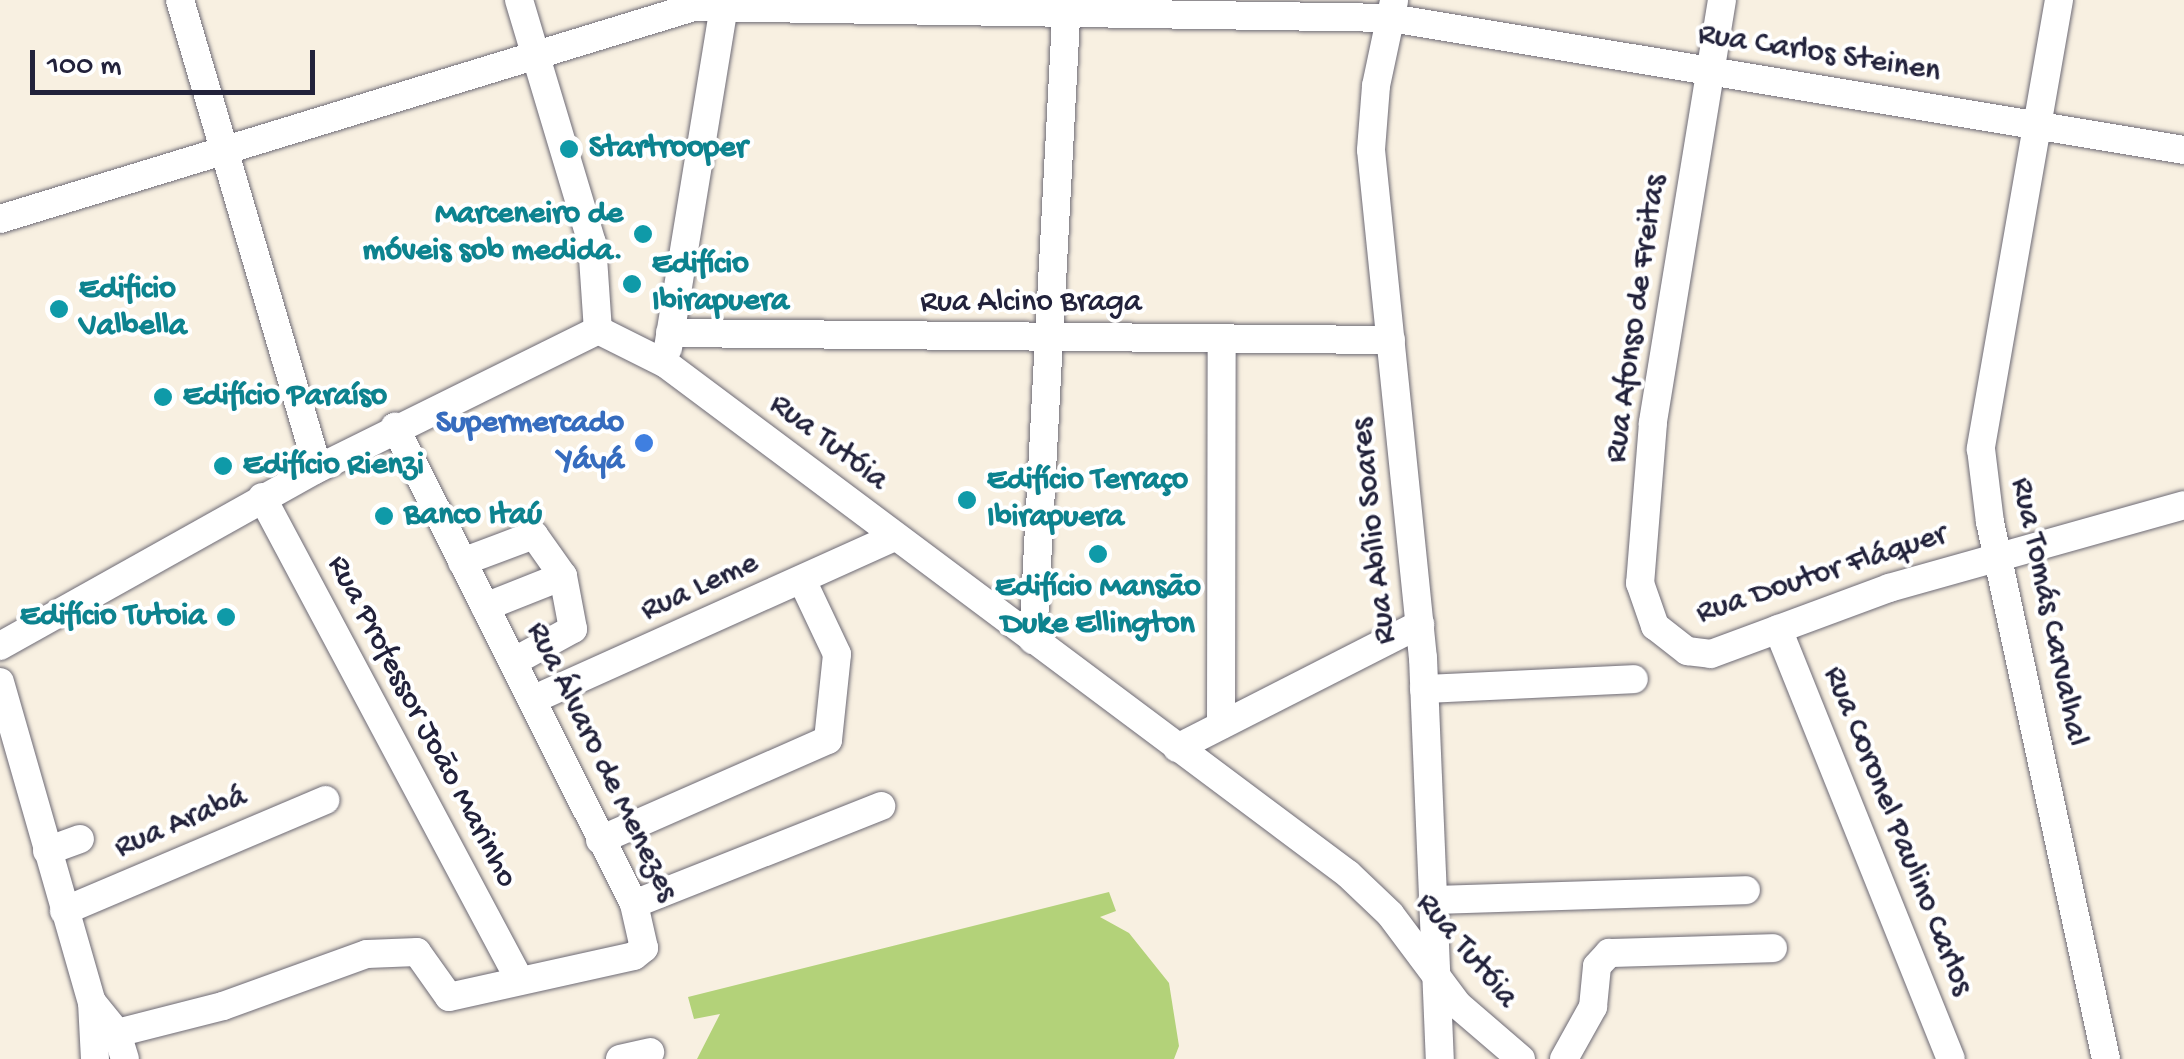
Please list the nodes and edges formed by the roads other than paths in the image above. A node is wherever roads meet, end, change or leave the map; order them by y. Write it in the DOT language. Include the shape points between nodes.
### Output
graph roads {
  1 [pos="180,0"];
  2 [pos="519,0"];
  3 [pos="1722,0"];
  4 [pos="2059,0"];
  5 [pos="724,4"];
  6 [pos="1066,6"];
  7 [pos="1393,9"];
  8 [pos="537,56"];
  9 [pos="1711,70"];
  10 [pos="2038,126"];
  11 [pos="2184,150"];
  12 [pos="228,153"];
  13 [pos="0,219"];
  14 [pos="598,330"];
  15 [pos="670,333"];
  16 [pos="715,335"];
  17 [pos="1049,339"];
  18 [pos="1222,340"];
  19 [pos="1391,340"];
  20 [pos="640,350"];
  21 [pos="666,364"];
  22 [pos="690,382"];
  23 [pos="395,428"];
  24 [pos="318,468"];
  25 [pos="262,498"];
  26 [pos="2184,505"];
  27 [pos="895,537"];
  28 [pos="1998,554"];
  29 [pos="462,562"];
  30 [pos="562,576"];
  31 [pos="803,582"];
  32 [pos="485,607"];
  33 [pos="1420,624"];
  34 [pos="1778,630"];
  35 [pos="1033,640"];
  36 [pos="1669,642"];
  37 [pos="0,646"];
  38 [pos="513,662"];
  39 [pos="1634,679"];
  40 [pos="0,682"];
  41 [pos="1424,689"];
  42 [pos="532,700"];
  43 [pos="1221,725"];
  44 [pos="1177,748"];
  45 [pos="325,800"];
  46 [pos="881,806"];
  47 [pos="80,839"];
  48 [pos="600,840"];
  49 [pos="47,851"];
  50 [pos="1746,890"];
  51 [pos="1433,900"];
  52 [pos="634,904"];
  53 [pos="64,911"];
  54 [pos="1772,948"];
  55 [pos="1431,975"];
  56 [pos="519,979"];
  57 [pos="92,1002"];
  58 [pos="121,1046"];
  59 [pos="650,1052"];
  60 [pos="95,1059"];
  61 [pos="620,1059"];
  62 [pos="1440,1059"];
  63 [pos="1521,1059"];
  64 [pos="1564,1059"];
  65 [pos="1951,1059"];
  66 [pos="2106,1059"];
  1 -- 12 [label="street"];
  2 -- 8 [label="street"];
  3 -- 9 [label="street, Rua Afonso de Freitas"];
  4 -- 10 [label="street, Rua Tomás Carvalhal"];
  5 -- 6 [label="street, Rua Carlos Steinen"];
  5 -- 8 [label="street, Rua Carlos Steinen" via="694,7"];
  5 -- 15 [label="street"];
  6 -- 7 [label="street, Rua Carlos Steinen"];
  6 -- 17 [label="street"];
  7 -- 9 [label="street, Rua Carlos Steinen"];
  7 -- 19 [label="street, Rua Abílio Soares" via="1371,150"];
  8 -- 12 [label="street, Rua Carlos Steinen"];
  8 -- 14 [label="street" via="592,244"];
  9 -- 10 [label="street, Rua Carlos Steinen"];
  9 -- 36 [label="street, Rua Afonso de Freitas" via="1653,423 1640,583 1655,626"];
  10 -- 11 [label="street, Rua Carlos Steinen"];
  10 -- 28 [label="street, Rua Tomás Carvalhal" via="1981,449"];
  12 -- 13 [label="street, Rua Carlos Steinen"];
  12 -- 24 [label="street"];
  14 -- 20 [label="street, Rua Tutóia"];
  14 -- 23 [label="street"];
  15 -- 16 [label="street, Rua Alcino Braga"];
  15 -- 20 [label="street"];
  15 -- 21 [label="street"];
  16 -- 17 [label="street, Rua Alcino Braga"];
  16 -- 22 [label="street" via="696,358"];
  17 -- 18 [label="street, Rua Alcino Braga"];
  17 -- 35 [label="street"];
  18 -- 19 [label="street, Rua Alcino Braga"];
  18 -- 43 [label="street"];
  19 -- 33 [label="street, Rua Abílio Soares"];
  20 -- 21 [label="street, Rua Tutóia"];
  21 -- 22 [label="street, Rua Tutóia"];
  22 -- 27 [label="street, Rua Tutóia"];
  23 -- 24 [label="street"];
  23 -- 29 [label="street, Rua Álvaro de Menezes"];
  24 -- 25 [label="street"];
  25 -- 37 [label="street"];
  25 -- 56 [label="street, Rua Professor João Marinho"];
  26 -- 28 [label="street, Rua Doutor Fláquer"];
  27 -- 31 [label="street, Rua Leme"];
  27 -- 35 [label="street, Rua Tutóia"];
  28 -- 34 [label="street, Rua Doutor Fláquer"];
  28 -- 66 [label="street, Rua Tomás Carvalhal"];
  29 -- 30 [label="street" via="534,536"];
  29 -- 32 [label="street, Rua Álvaro de Menezes"];
  30 -- 32 [label="street"];
  30 -- 38 [label="street" via="573,630"];
  31 -- 42 [label="street, Rua Leme"];
  31 -- 48 [label="street" via="837,654 828,740"];
  32 -- 38 [label="street, Rua Álvaro de Menezes"];
  33 -- 41 [label="street, Rua Abílio Soares"];
  33 -- 43 [label="street"];
  34 -- 36 [label="street, Rua Doutor Fláquer" via="1710,654"];
  34 -- 65 [label="street, Rua Coronel Paulino Carlos"];
  35 -- 44 [label="street, Rua Tutóia"];
  38 -- 42 [label="street, Rua Álvaro de Menezes"];
  39 -- 41 [label="street"];
  40 -- 49 [label="street"];
  41 -- 51 [label="street, Rua Abílio Soares"];
  42 -- 48 [label="street, Rua Álvaro de Menezes"];
  43 -- 44 [label="street"];
  44 -- 55 [label="street, Rua Tutóia" via="1348,874 1390,914"];
  45 -- 53 [label="street, Rua Arabá"];
  46 -- 52 [label="street"];
  47 -- 49 [label="street"];
  48 -- 52 [label="street, Rua Álvaro de Menezes"];
  49 -- 53 [label="street"];
  50 -- 51 [label="street"];
  51 -- 55 [label="street, Rua Abílio Soares"];
  52 -- 56 [label="street, Rua Álvaro de Menezes" via="646,933 644,948 634,956"];
  53 -- 57 [label="street"];
  54 -- 64 [label="street" via="1609,953 1597,966 1593,1008"];
  55 -- 62 [label="street, Rua Abílio Soares"];
  55 -- 63 [label="street, Rua Tutóia"];
  56 -- 58 [label="street, Rua Álvaro de Menezes" via="448,997 417,952 367,954"];
  57 -- 58 [label="street"];
  57 -- 60 [label="street"];
  59 -- 61 [label="street"];
}
